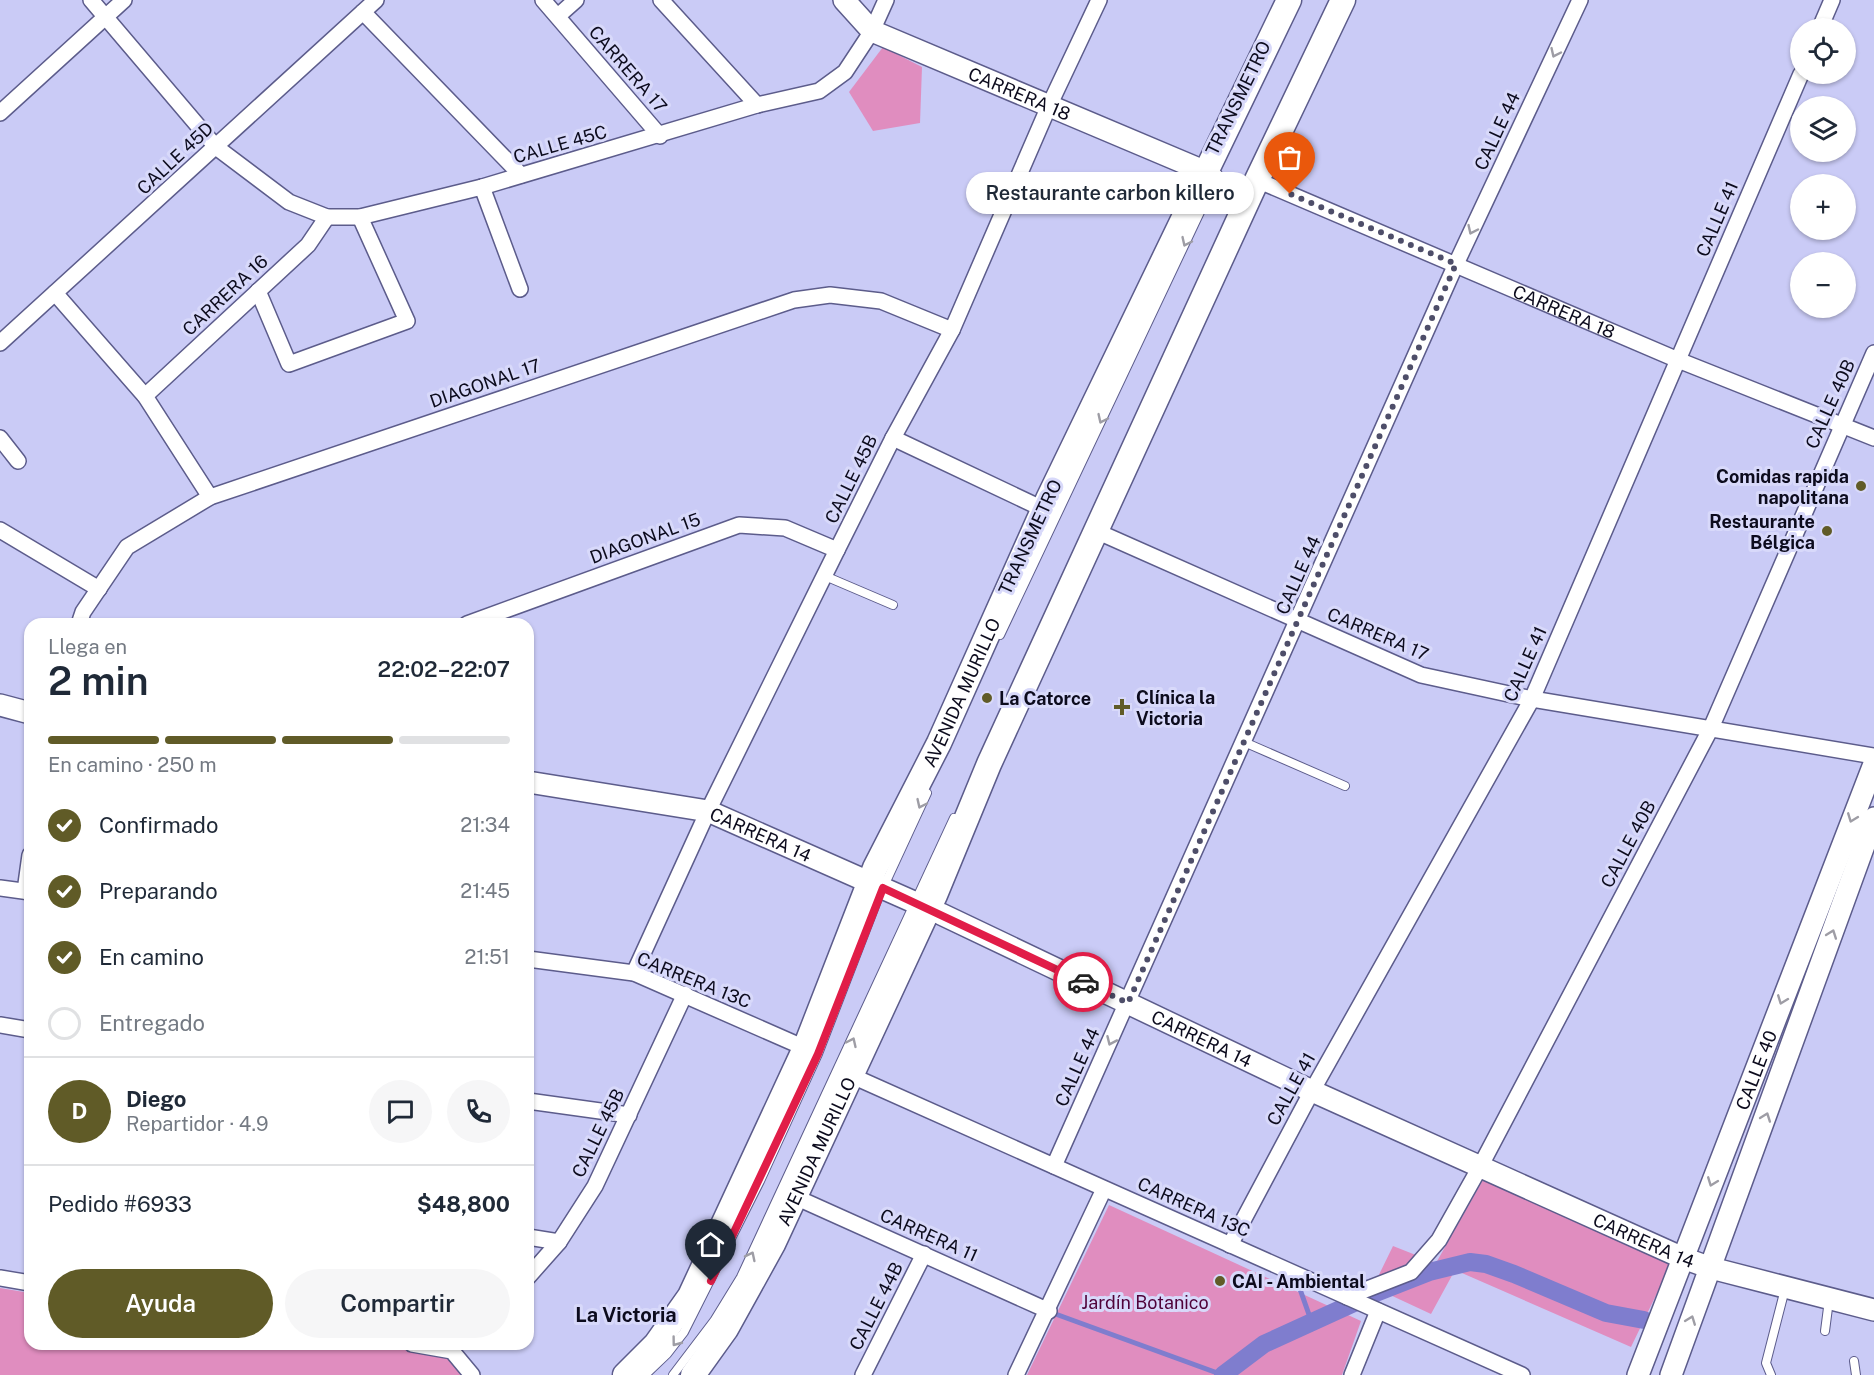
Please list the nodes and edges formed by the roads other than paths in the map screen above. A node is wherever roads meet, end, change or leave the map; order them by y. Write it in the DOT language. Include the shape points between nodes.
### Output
graph roads {
  1 [pos="91,0"];
  2 [pos="124,0"];
  3 [pos="376,0"];
  4 [pos="543,0"];
  5 [pos="576,0"];
  6 [pos="661,0"];
  7 [pos="844,0"];
  8 [pos="886,0"];
  9 [pos="1099,0"];
  10 [pos="1289,0"];
  11 [pos="1343,0"];
  12 [pos="1580,0"];
  13 [pos="1832,0"];
  14 [pos="363,12"];
  15 [pos="558,16"];
  16 [pos="105,17"];
  17 [pos="1824,18"];
  18 [pos="872,31"];
  19 [pos="1797,84"];
  20 [pos="757,105"];
  21 [pos="1049,106"];
  22 [pos="0,113"];
  23 [pos="660,136"];
  24 [pos="216,147"];
  25 [pos="1214,170"];
  26 [pos="521,175"];
  27 [pos="1257,180"];
  28 [pos="482,187"];
  29 [pos="327,217"];
  30 [pos="360,217"];
  31 [pos="1456,264"];
  32 [pos="520,289"];
  33 [pos="258,291"];
  34 [pos="56,293"];
  35 [pos="952,330"];
  36 [pos="0,343"];
  37 [pos="1874,353"];
  38 [pos="1678,360"];
  39 [pos="146,396"];
  40 [pos="1842,425"];
  41 [pos="0,438"];
  42 [pos="893,438"];
  43 [pos="1874,438"];
  44 [pos="18,460"];
  45 [pos="210,497"];
  46 [pos="1043,509"];
  47 [pos="0,530"];
  48 [pos="1096,531"];
  49 [pos="837,550"];
  50 [pos="825,576"];
  51 [pos="99,589"];
  52 [pos="893,605"];
  53 [pos="81,618"];
  54 [pos="483,618"];
  55 [pos="1298,621"];
  56 [pos="998,641"];
  57 [pos="1533,699"];
  58 [pos="0,705"];
  59 [pos="24,711"];
  60 [pos="1710,728"];
  61 [pos="1244,741"];
  62 [pos="1874,756"];
  63 [pos="1874,764"];
  64 [pos="534,783"];
  65 [pos="1346,786"];
  66 [pos="928,789"];
  67 [pos="959,807"];
  68 [pos="708,811"];
  69 [pos="1874,818"];
  70 [pos="876,885"];
  71 [pos="0,888"];
  72 [pos="24,891"];
  73 [pos="922,906"];
  74 [pos="534,960"];
  75 [pos="634,973"];
  76 [pos="685,994"];
  77 [pos="1128,1003"];
  78 [pos="0,1026"];
  79 [pos="24,1029"];
  80 [pos="806,1048"];
  81 [pos="850,1075"];
  82 [pos="1312,1091"];
  83 [pos="534,1102"];
  84 [pos="629,1115"];
  85 [pos="1054,1166"];
  86 [pos="1480,1167"];
  87 [pos="1104,1189"];
  88 [pos="793,1196"];
  89 [pos="534,1238"];
  90 [pos="559,1242"];
  91 [pos="1230,1245"];
  92 [pos="924,1254"];
  93 [pos="1683,1258"];
  94 [pos="1711,1268"];
  95 [pos="534,1270"];
  96 [pos="0,1278"];
  97 [pos="24,1282"];
  98 [pos="1785,1287"];
  99 [pos="1350,1298"];
  100 [pos="1829,1299"];
  101 [pos="1374,1309"];
  102 [pos="1874,1310"];
  103 [pos="1048,1311"];
  104 [pos="1825,1331"];
  105 [pos="458,1350"];
  106 [pos="1854,1361"];
  107 [pos="472,1375"];
  108 [pos="626,1375"];
  109 [pos="645,1375"];
  110 [pos="673,1375"];
  111 [pos="693,1375"];
  112 [pos="863,1375"];
  113 [pos="1016,1375"];
  114 [pos="1352,1375"];
  115 [pos="1522,1375"];
  116 [pos="1638,1375"];
  117 [pos="1671,1375"];
  118 [pos="1771,1375"];
  119 [pos="1856,1375"];
  1 -- 16 [label="street"];
  2 -- 16 [label="street"];
  3 -- 14 [label="street, CALLE 45D"];
  4 -- 15 [label="street, CARRERA 17"];
  5 -- 15 [label="street"];
  6 -- 20 [label="street"];
  7 -- 18 [label="street, CARRERA 18"];
  8 -- 18 [label="street, CALLE 45C"];
  9 -- 21 [label="street, CALLE 45B"];
  10 -- 25 [label="main road, AVENIDA MURILLO"];
  11 -- 27 [label="main road, AVENIDA MURILLO"];
  12 -- 31 [label="street, CALLE 44, one-way"];
  13 -- 17 [label="street"];
  14 -- 24 [label="street, CALLE 45D"];
  14 -- 26 [label="street"];
  15 -- 23 [label="street, CARRERA 17"];
  16 -- 22 [label="street"];
  16 -- 24 [label="street"];
  18 -- 20 [label="street, CALLE 45C" via="845,72 819,91"];
  18 -- 21 [label="street, CARRERA 18"];
  19 -- 38 [label="street, CALLE 41"];
  20 -- 23 [label="street, CALLE 45C"];
  21 -- 25 [label="street, CARRERA 18"];
  21 -- 35 [label="street, CALLE 45B"];
  23 -- 26 [label="street, CALLE 45C"];
  24 -- 29 [label="street, CALLE 45C" via="289,202"];
  24 -- 34 [label="street, CALLE 45D"];
  25 -- 46 [label="main road, AVENIDA MURILLO"];
  25 -- 56 [label="lane, TRANSMETRO, one-way"];
  26 -- 28 [label="street, CALLE 45C"];
  27 -- 31 [label="street, CARRERA 18"];
  27 -- 48 [label="main road, AVENIDA MURILLO"];
  28 -- 30 [label="street, CALLE 45C"];
  28 -- 32 [label="street"];
  29 -- 30 [label="street, CALLE 45C"];
  29 -- 33 [label="street, CARRERA 16" via="308,245"];
  30 -- 33 [label="street" via="407,321 289,364"];
  31 -- 38 [label="street, CARRERA 18"];
  31 -- 55 [label="street, CALLE 44"];
  33 -- 39 [label="street, CARRERA 16"];
  34 -- 36 [label="street, CALLE 45D"];
  34 -- 39 [label="street"];
  35 -- 42 [label="street, CALLE 45B"];
  35 -- 45 [label="street, DIAGONAL 17" via="881,301 830,295 794,300"];
  37 -- 40 [label="street, CALLE 40B"];
  38 -- 40 [label="street, CARRERA 18"];
  38 -- 57 [label="street, CALLE 41"];
  39 -- 45 [label="street"];
  40 -- 43 [label="street, CARRERA 18"];
  40 -- 60 [label="street, CALLE 40B"];
  41 -- 44 [label="street"];
  42 -- 46 [label="street"];
  42 -- 49 [label="street, CALLE 45B"];
  45 -- 51 [label="street, DIAGONAL 17" via="127,547"];
  46 -- 70 [label="main road, AVENIDA MURILLO"];
  47 -- 51 [label="street"];
  48 -- 55 [label="street, CARRERA 17"];
  48 -- 73 [label="main road, AVENIDA MURILLO"];
  49 -- 50 [label="street, CALLE 45B"];
  49 -- 54 [label="street, DIAGONAL 15" via="785,528 739,525"];
  50 -- 52 [label="lane"];
  50 -- 68 [label="street, CALLE 45B"];
  51 -- 53 [label="street, DIAGONAL 17"];
  55 -- 57 [label="street, CARRERA 17" via="1421,675"];
  55 -- 61 [label="street, CALLE 44"];
  57 -- 60 [label="street, CARRERA 17"];
  57 -- 82 [label="street, CALLE 41"];
  58 -- 59 [label="street"];
  60 -- 62 [label="street, CARRERA 17"];
  60 -- 86 [label="street, CALLE 40B"];
  61 -- 65 [label="lane"];
  61 -- 77 [label="street, CALLE 44"];
  63 -- 93 [label="street, CALLE 40, one-way"];
  64 -- 68 [label="street, CARRERA 14"];
  66 -- 70 [label="lane, one-way"];
  67 -- 73 [label="lane"];
  68 -- 70 [label="street, CARRERA 14"];
  68 -- 75 [label="street, CALLE 45B"];
  94 -- 69 [label="street, CALLE 40, one-way"];
  70 -- 73 [label="street, CARRERA 14"];
  70 -- 80 [label="main road, AVENIDA MURILLO"];
  70 -- 109 [label="lane, one-way" via="818,1054 760,1181 684,1332"];
  71 -- 72 [label="street"];
  73 -- 77 [label="street, CARRERA 14"];
  73 -- 81 [label="main road, AVENIDA MURILLO"];
  110 -- 73 [label="lane, one-way" via="714,1322 741,1277"];
  74 -- 75 [label="street, CARRERA 13C"];
  75 -- 76 [label="street, CARRERA 13C"];
  76 -- 80 [label="street, CARRERA 13C"];
  76 -- 84 [label="street, CALLE 45B"];
  77 -- 82 [label="street, CARRERA 14"];
  77 -- 85 [label="street, CALLE 44, one-way"];
  78 -- 79 [label="street"];
  80 -- 108 [label="main road, AVENIDA MURILLO" via="690,1296 656,1344"];
  81 -- 85 [label="street, CARRERA 13C"];
  81 -- 88 [label="main road, AVENIDA MURILLO"];
  82 -- 86 [label="street, CARRERA 14"];
  82 -- 91 [label="street, CALLE 41"];
  83 -- 84 [label="street"];
  84 -- 90 [label="street, CALLE 45B" via="595,1186"];
  85 -- 87 [label="street, CARRERA 13C"];
  86 -- 93 [label="street, CARRERA 14"];
  86 -- 99 [label="street, CALLE 40B" via="1439,1240 1410,1272"];
  87 -- 91 [label="street, CARRERA 13C"];
  87 -- 103 [label="street"];
  88 -- 92 [label="street, CARRERA 11"];
  88 -- 111 [label="main road, AVENIDA MURILLO" via="753,1282"];
  89 -- 90 [label="street"];
  90 -- 95 [label="street, CALLE 45B"];
  91 -- 99 [label="street, CARRERA 13C"];
  92 -- 103 [label="street, CARRERA 11"];
  92 -- 112 [label="street, CALLE 44B"];
  93 -- 94 [label="street, CARRERA 14"];
  93 -- 116 [label="street, CALLE 40"];
  94 -- 98 [label="street, CARRERA 14"];
  117 -- 94 [label="street, CALLE 40, one-way"];
  96 -- 97 [label="street"];
  98 -- 100 [label="street, CARRERA 14"];
  98 -- 118 [label="lane" via="1766,1363"];
  99 -- 101 [label="street, CARRERA 13C"];
  100 -- 102 [label="street, CARRERA 14"];
  100 -- 104 [label="lane"];
  101 -- 114 [label="street"];
  101 -- 115 [label="street, CARRERA 13C"];
  103 -- 113 [label="street"];
  105 -- 107 [label="street"];
  106 -- 119 [label="lane"];
}
